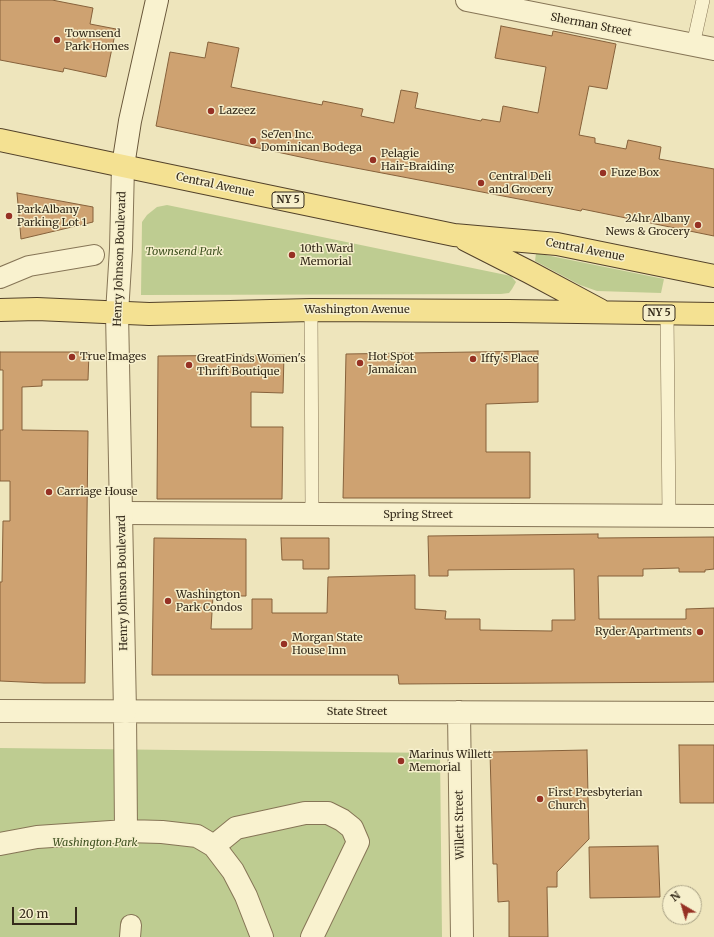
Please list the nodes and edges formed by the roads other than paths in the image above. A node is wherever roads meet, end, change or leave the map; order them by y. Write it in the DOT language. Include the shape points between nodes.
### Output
graph roads {
  1 [pos="156,0"];
  2 [pos="467,0"];
  3 [pos="703,0"];
  4 [pos="704,47"];
  5 [pos="0,140"];
  6 [pos="122,166"];
  7 [pos="454,235"];
  8 [pos="94,255"];
  9 [pos="714,276"];
  10 [pos="0,278"];
  11 [pos="0,310"];
  12 [pos="311,310"];
  13 [pos="604,312"];
  14 [pos="118,313"];
  15 [pos="668,314"];
  16 [pos="714,314"];
  17 [pos="122,513"];
  18 [pos="312,514"];
  19 [pos="669,516"];
  20 [pos="714,516"];
  21 [pos="0,711"];
  22 [pos="125,712"];
  23 [pos="459,712"];
  24 [pos="714,713"];
  25 [pos="126,831"];
  26 [pos="0,844"];
  27 [pos="214,846"];
  28 [pos="262,937"];
  29 [pos="312,937"];
  30 [pos="462,937"];
  1 -- 6 [label="street, Henry Johnson Boulevard"];
  2 -- 4 [label="street, Sherman Street"];
  3 -- 4 [label="lane"];
  5 -- 6 [label="main road, Central Avenue / NY 5"];
  6 -- 7 [label="main road, Central Avenue / NY 5"];
  6 -- 14 [label="street, Henry Johnson Boulevard"];
  7 -- 9 [label="main road, Central Avenue / NY 5" via="557,244"];
  7 -- 13 [label="main road, Central Avenue / NY 5"];
  8 -- 10 [label="street" via="29,266"];
  11 -- 14 [label="main road, Washington Avenue"];
  12 -- 13 [label="main road, Washington Avenue"];
  12 -- 14 [label="main road, Washington Avenue"];
  12 -- 18 [label="lane"];
  13 -- 15 [label="main road, Washington Avenue / NY 5"];
  14 -- 17 [label="street, Henry Johnson Boulevard"];
  15 -- 16 [label="main road, Washington Avenue / NY 5"];
  15 -- 19 [label="lane"];
  17 -- 18 [label="street, Spring Street"];
  17 -- 22 [label="street, Henry Johnson Boulevard"];
  18 -- 19 [label="street, Spring Street"];
  19 -- 20 [label="street, Spring Street"];
  21 -- 22 [label="street, State Street"];
  22 -- 23 [label="street, State Street"];
  22 -- 25 [label="street, Henry Johnson Boulevard"];
  23 -- 24 [label="street, State Street"];
  23 -- 30 [label="street, Willett Street"];
  25 -- 26 [label="street" via="36,837"];
  25 -- 27 [label="street" via="198,836"];
  27 -- 28 [label="street" via="233,871"];
  27 -- 29 [label="street" via="236,828 305,813 328,813 352,828 358,842"];
}
